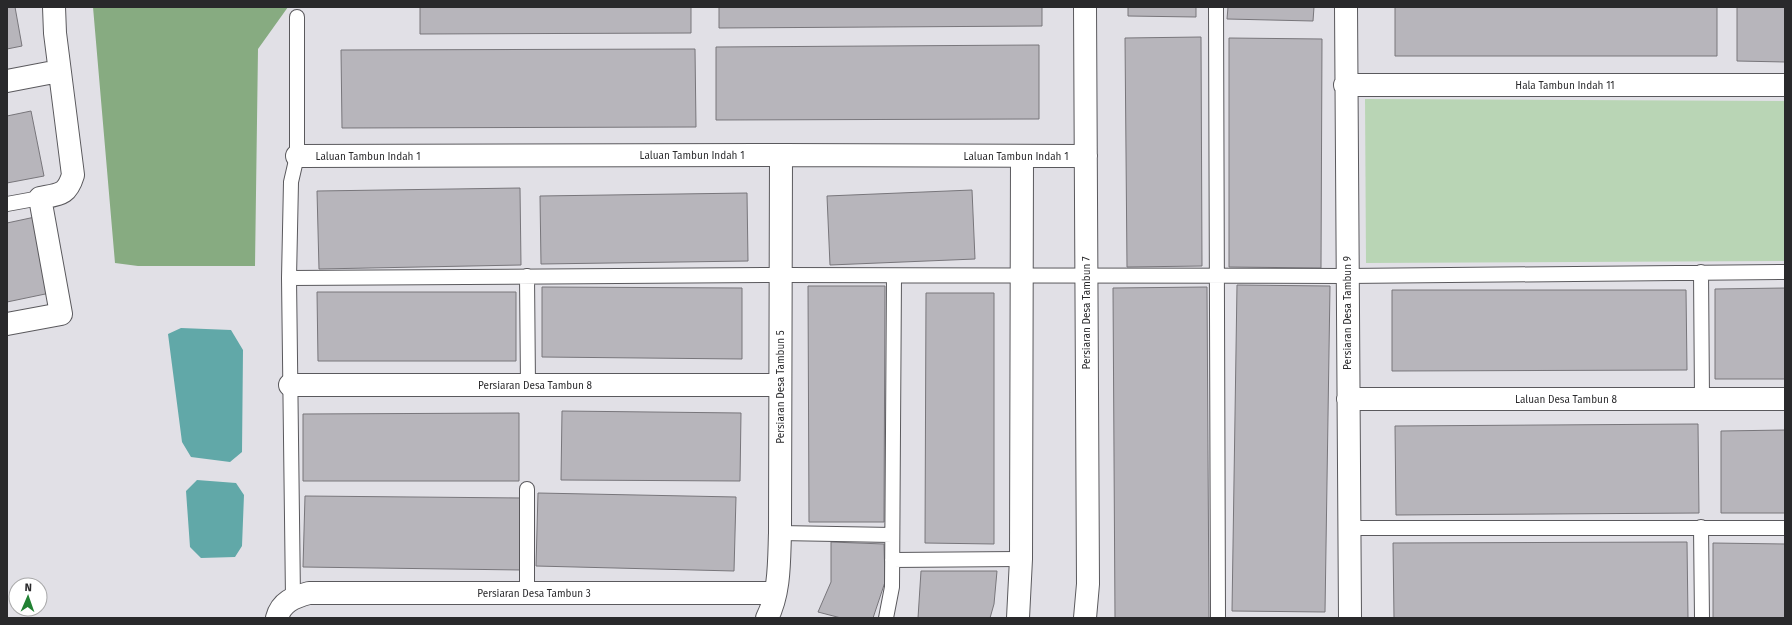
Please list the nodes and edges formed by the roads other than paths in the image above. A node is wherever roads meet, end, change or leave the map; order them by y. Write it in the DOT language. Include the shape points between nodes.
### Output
graph roads {
  1 [pos="54,7"];
  2 [pos="1085,7"];
  3 [pos="1216,7"];
  4 [pos="1346,7"];
  5 [pos="297,17"];
  6 [pos="59,71"];
  7 [pos="7,81"];
  8 [pos="1345,85"];
  9 [pos="1785,85"];
  10 [pos="781,155"];
  11 [pos="297,156"];
  12 [pos="1022,156"];
  13 [pos="1086,156"];
  14 [pos="40,198"];
  15 [pos="7,204"];
  16 [pos="1702,272"];
  17 [pos="1785,272"];
  18 [pos="781,275"];
  19 [pos="1216,275"];
  20 [pos="527,276"];
  21 [pos="894,276"];
  22 [pos="1022,276"];
  23 [pos="1086,276"];
  24 [pos="1347,276"];
  25 [pos="289,278"];
  26 [pos="7,324"];
  27 [pos="290,385"];
  28 [pos="528,385"];
  29 [pos="780,385"];
  30 [pos="1348,399"];
  31 [pos="1702,399"];
  32 [pos="1785,399"];
  33 [pos="527,489"];
  34 [pos="1701,527"];
  35 [pos="1349,528"];
  36 [pos="1785,528"];
  37 [pos="780,533"];
  38 [pos="892,535"];
  39 [pos="1021,559"];
  40 [pos="892,560"];
  41 [pos="527,593"];
  42 [pos="775,593"];
  43 [pos="293,598"];
  44 [pos="277,618"];
  45 [pos="768,618"];
  46 [pos="886,618"];
  47 [pos="1018,618"];
  48 [pos="1085,618"];
  49 [pos="1218,618"];
  50 [pos="1350,618"];
  51 [pos="1702,618"];
  1 -- 6 [label="street"];
  2 -- 13 [label="street, Persiaran Desa Tambun 7"];
  3 -- 19 [label="lane"];
  4 -- 8 [label="street, Persiaran Desa Tambun 9"];
  5 -- 11 [label="lane"];
  6 -- 7 [label="street"];
  6 -- 14 [label="street" via="73,175 69,187 59,194"];
  8 -- 9 [label="street, Hala Tambun Indah 11"];
  8 -- 24 [label="street, Persiaran Desa Tambun 9"];
  10 -- 11 [label="street, Laluan Tambun Indah 1"];
  10 -- 12 [label="street, Laluan Tambun Indah 1"];
  10 -- 18 [label="street, Persiaran Desa Tambun 5"];
  11 -- 25 [label="lane" via="290,196"];
  12 -- 13 [label="street, Laluan Tambun Indah 1"];
  12 -- 22 [label="street"];
  13 -- 23 [label="street, Persiaran Desa Tambun 7"];
  14 -- 15 [label="lane"];
  14 -- 26 [label="street" via="61,314"];
  16 -- 17 [label="lane"];
  16 -- 24 [label="lane"];
  16 -- 31 [label="lane"];
  18 -- 20 [label="lane"];
  18 -- 21 [label="lane"];
  18 -- 29 [label="street, Persiaran Desa Tambun 5"];
  19 -- 23 [label="lane"];
  19 -- 24 [label="lane"];
  19 -- 49 [label="lane"];
  20 -- 25 [label="lane"];
  20 -- 28 [label="lane"];
  21 -- 22 [label="lane"];
  21 -- 38 [label="lane"];
  22 -- 23 [label="lane"];
  22 -- 39 [label="street"];
  23 -- 48 [label="street, Persiaran Desa Tambun 7" via="1088,584"];
  24 -- 30 [label="street, Persiaran Desa Tambun 9"];
  25 -- 27 [label="lane"];
  27 -- 28 [label="street, Persiaran Desa Tambun 8"];
  27 -- 43 [label="lane"];
  28 -- 29 [label="street, Persiaran Desa Tambun 8"];
  29 -- 37 [label="street, Persiaran Desa Tambun 5"];
  30 -- 31 [label="street, Laluan Desa Tambun 8"];
  30 -- 35 [label="street, Persiaran Desa Tambun 9"];
  31 -- 32 [label="street, Laluan Desa Tambun 8"];
  33 -- 41 [label="lane"];
  34 -- 35 [label="lane"];
  34 -- 36 [label="lane"];
  34 -- 51 [label="lane"];
  35 -- 50 [label="street, Persiaran Desa Tambun 9"];
  37 -- 38 [label="lane"];
  37 -- 42 [label="street, Persiaran Desa Tambun 5"];
  38 -- 40 [label="lane"];
  39 -- 40 [label="lane"];
  39 -- 47 [label="street"];
  40 -- 46 [label="lane" via="892,587"];
  41 -- 42 [label="street, Persiaran Desa Tambun 3"];
  41 -- 43 [label="street, Persiaran Desa Tambun 3" via="309,593"];
  42 -- 45 [label="street, Persiaran Desa Tambun 5"];
  43 -- 44 [label="street" via="284,604"];
}
